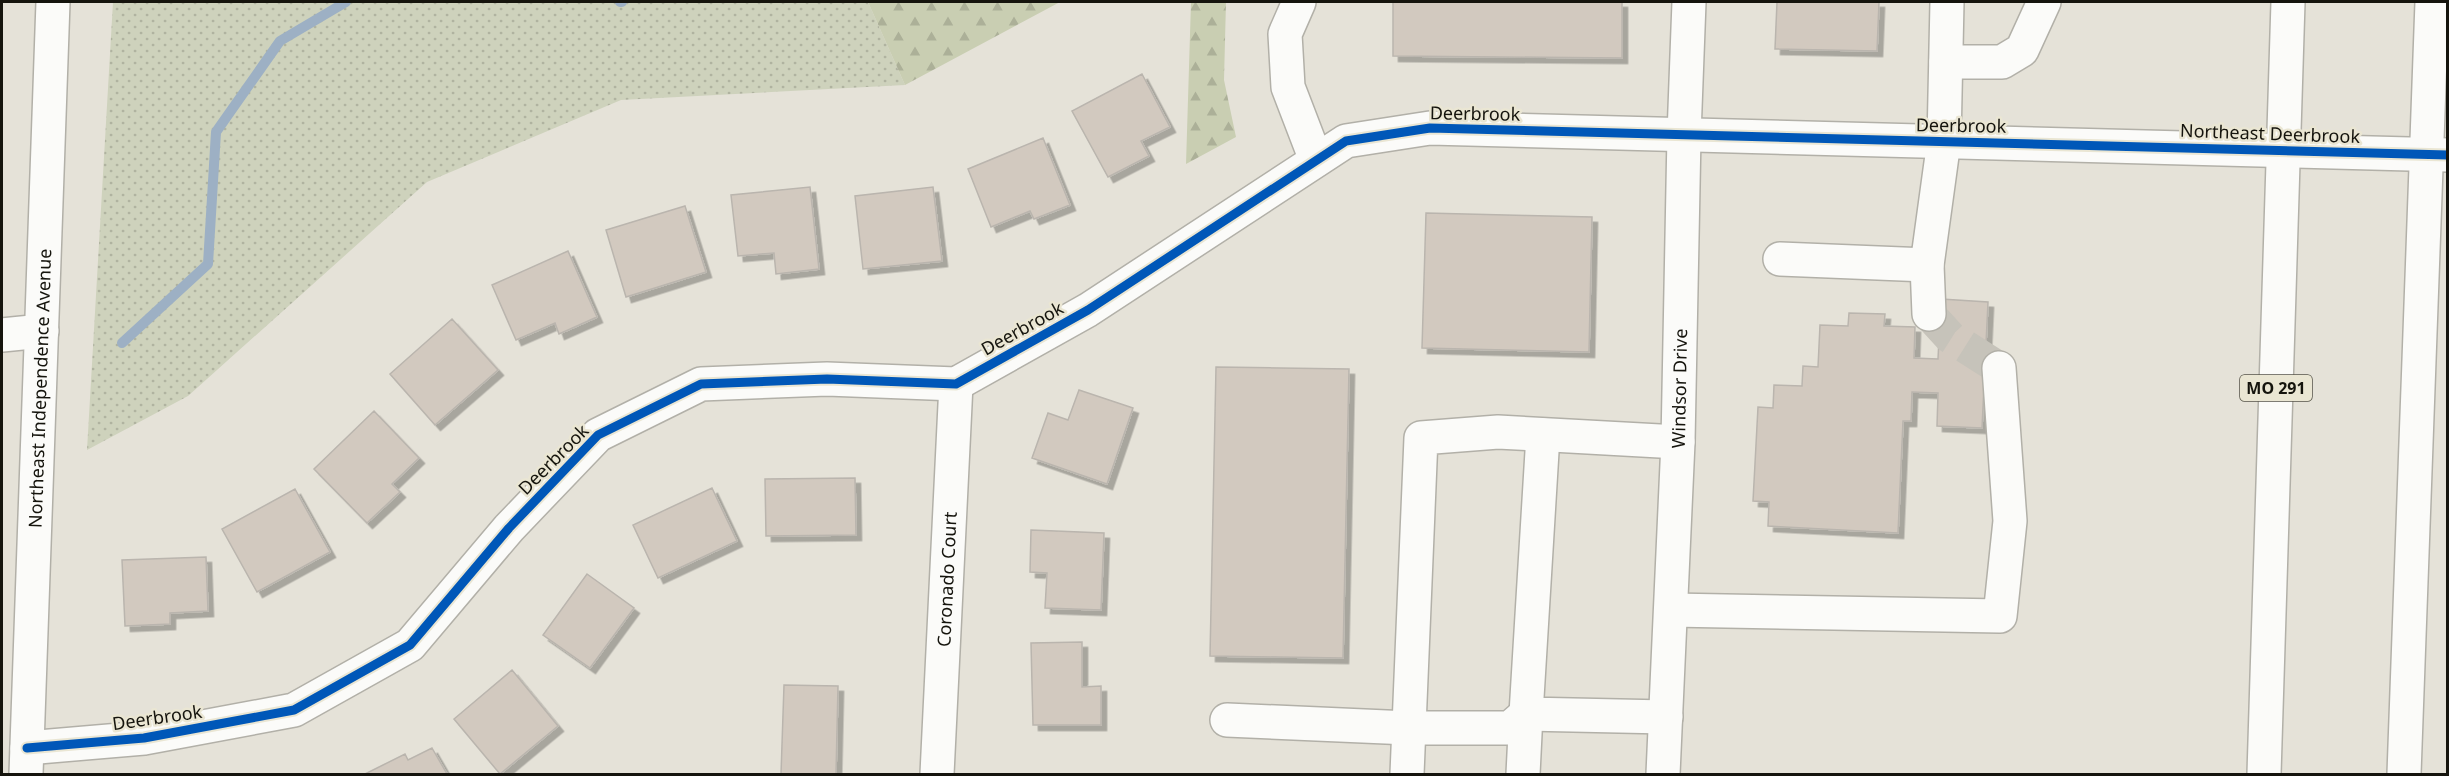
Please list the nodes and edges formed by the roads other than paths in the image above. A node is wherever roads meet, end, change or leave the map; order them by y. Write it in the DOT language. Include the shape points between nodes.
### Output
graph roads {
  1 [pos="53,2"];
  2 [pos="1299,2"];
  3 [pos="1689,2"];
  4 [pos="1947,2"];
  5 [pos="2044,2"];
  6 [pos="2288,2"];
  7 [pos="2432,2"];
  8 [pos="1946,62"];
  9 [pos="1684,135"];
  10 [pos="1944,141"];
  11 [pos="2111,145"];
  12 [pos="2284,150"];
  13 [pos="2438,155"];
  14 [pos="1317,160"];
  15 [pos="1780,259"];
  16 [pos="1927,265"];
  17 [pos="1929,314"];
  18 [pos="42,331"];
  19 [pos="2,335"];
  20 [pos="1999,368"];
  21 [pos="956,384"];
  22 [pos="1543,435"];
  23 [pos="1678,442"];
  24 [pos="1671,610"];
  25 [pos="1526,714"];
  26 [pos="1666,717"];
  27 [pos="1227,720"];
  28 [pos="1409,728"];
  29 [pos="26,761"];
  30 [pos="937,774"];
  31 [pos="1407,774"];
  32 [pos="1522,774"];
  33 [pos="1663,774"];
  34 [pos="2264,774"];
  35 [pos="2404,774"];
  1 -- 18 [label="street, Northeast Independence Avenue"];
  2 -- 14 [label="street" via="1285,34 1287,87"];
  3 -- 9 [label="street, Windsor Drive"];
  4 -- 8 [label="street"];
  5 -- 8 [label="street" via="2022,50 2002,62"];
  6 -- 12 [label="street, MO 291"];
  7 -- 13 [label="street"];
  8 -- 10 [label="street"];
  9 -- 10 [label="street, Deerbrook"];
  9 -- 14 [label="street, Deerbrook" via="1430,128 1346,141"];
  9 -- 23 [label="street, Windsor Drive"];
  10 -- 11 [label="street, Deerbrook"];
  10 -- 16 [label="street"];
  11 -- 12 [label="street, Northeast Deerbrook"];
  12 -- 13 [label="street, Northeast Deerbrook"];
  12 -- 34 [label="street, MO 291"];
  13 -- 35 [label="street"];
  14 -- 21 [label="street, Deerbrook" via="1088,310"];
  15 -- 16 [label="street"];
  16 -- 17 [label="street"];
  18 -- 19 [label="street"];
  18 -- 29 [label="street, Northeast Independence Avenue"];
  20 -- 24 [label="street" via="2010,521 2000,616"];
  21 -- 29 [label="street, Deerbrook" via="827,379 701,384 597,435 509,528 410,645 294,711"];
  21 -- 30 [label="street, Coronado Court"];
  22 -- 23 [label="street"];
  22 -- 25 [label="street"];
  22 -- 28 [label="street" via="1498,432 1421,438"];
  23 -- 24 [label="street, Windsor Drive"];
  24 -- 26 [label="street, Windsor Drive"];
  25 -- 26 [label="street"];
  25 -- 28 [label="street" via="1510,728"];
  25 -- 32 [label="street"];
  26 -- 33 [label="street, Windsor Drive"];
  27 -- 28 [label="street"];
  28 -- 31 [label="street"];
}
